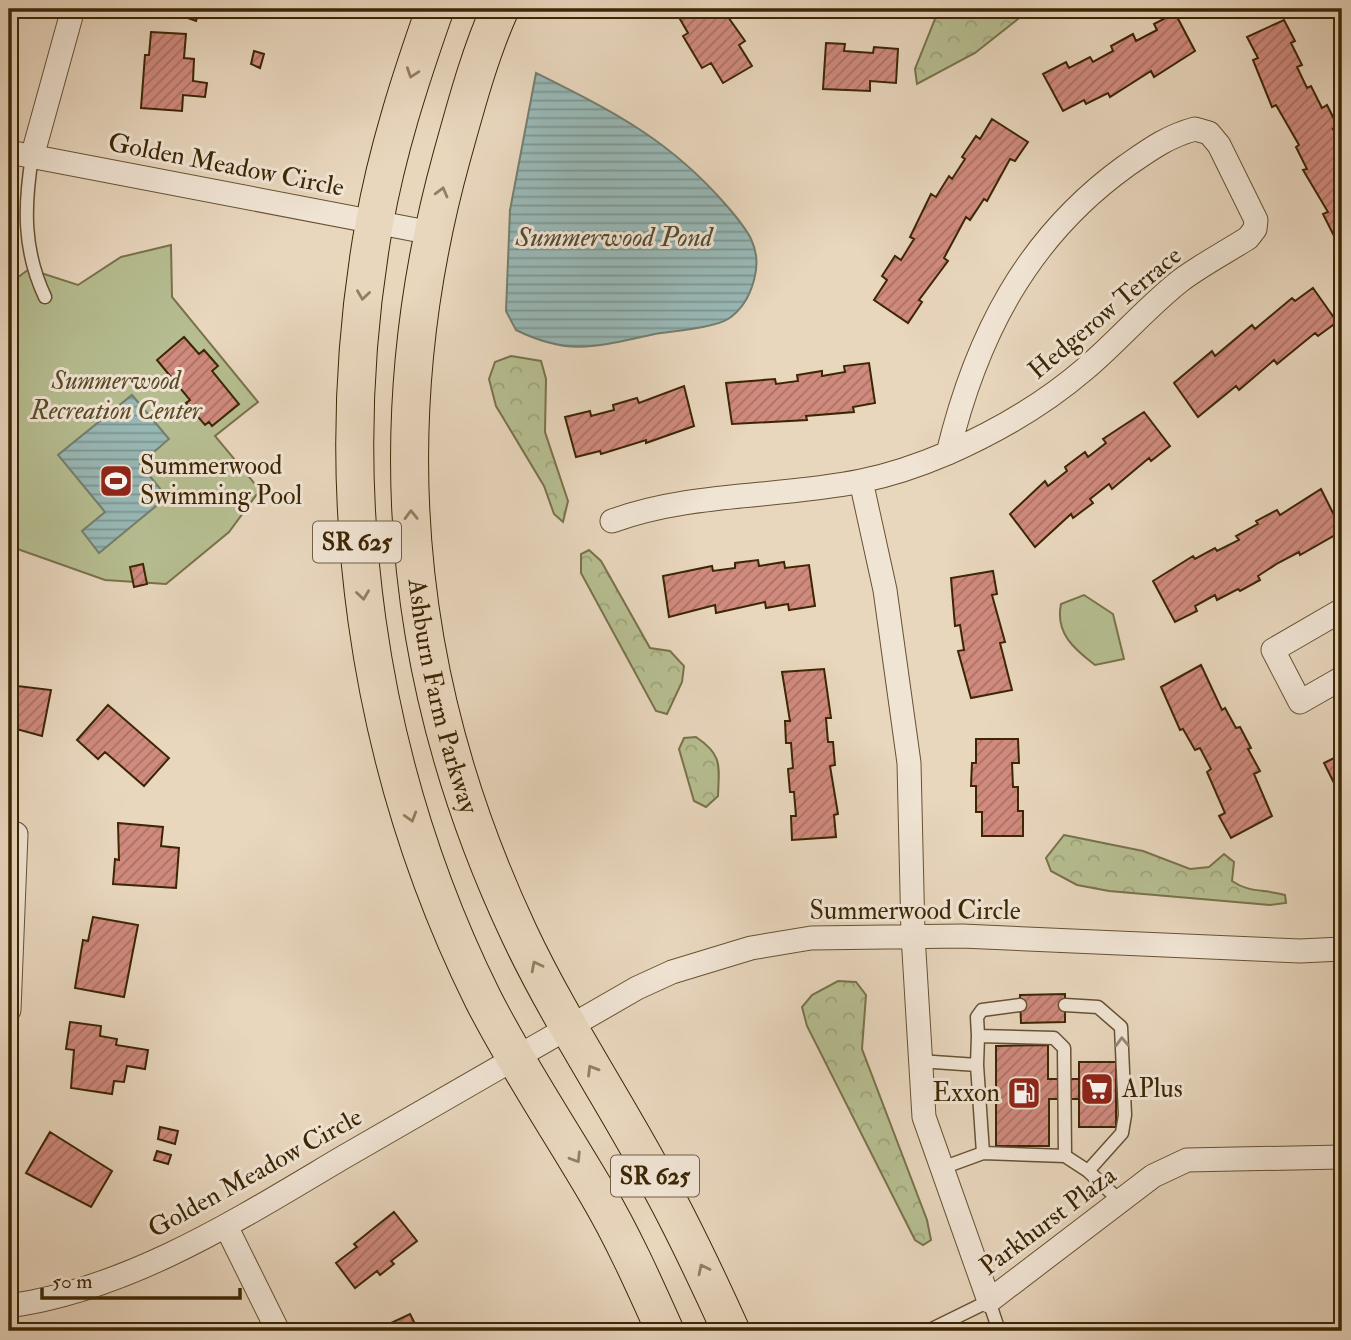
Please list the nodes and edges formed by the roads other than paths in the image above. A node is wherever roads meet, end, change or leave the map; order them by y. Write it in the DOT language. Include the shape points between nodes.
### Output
graph roads {
  1 [pos="73,9"];
  2 [pos="435,9"];
  3 [pos="500,9"];
  4 [pos="9,152"];
  5 [pos="32,157"];
  6 [pos="374,223"];
  7 [pos="432,233"];
  8 [pos="45,297"];
  9 [pos="948,453"];
  10 [pos="861,481"];
  11 [pos="612,521"];
  12 [pos="1342,610"];
  13 [pos="1342,678"];
  14 [pos="16,834"];
  15 [pos="913,935"];
  16 [pos="1342,949"];
  17 [pos="1020,1005"];
  18 [pos="1065,1005"];
  19 [pos="9,1010"];
  20 [pos="567,1027"];
  21 [pos="978,1036"];
  22 [pos="514,1058"];
  23 [pos="919,1061"];
  24 [pos="977,1065"];
  25 [pos="983,1153"];
  26 [pos="1065,1156"];
  27 [pos="1342,1157"];
  28 [pos="942,1168"];
  29 [pos="1088,1171"];
  30 [pos="1120,1201"];
  31 [pos="226,1226"];
  32 [pos="989,1301"];
  33 [pos="9,1306"];
  34 [pos="278,1331"];
  35 [pos="666,1331"];
  36 [pos="731,1331"];
  37 [pos="928,1331"];
  38 [pos="999,1331"];
  1 -- 5 [label="street"];
  2 -- 6 [label="main road, SR 625, one-way" via="406,91"];
  7 -- 3 [label="main road, Ashburn Farm Parkway / SR 625, one-way" via="473,79"];
  4 -- 5 [label="street, Golden Meadow Circle"];
  5 -- 6 [label="street, Golden Meadow Circle"];
  5 -- 8 [label="lane" via="25,231 33,271"];
  6 -- 7 [label="street, Golden Meadow Circle"];
  6 -- 22 [label="main road, SR 625, one-way" via="362,302 354,429 355,510 369,635 383,715 423,855 452,929"];
  20 -- 7 [label="main road, Ashburn Farm Parkway / SR 625, one-way" via="487,861 427,663 411,545 411,481 415,345"];
  9 -- 9 [label="street, Hedgerow Terrace" via="1037,407 1087,368 1183,279 1248,238 1256,220 1209,133 1195,129 1173,135 1103,183 1048,238 999,310 978,353"];
  9 -- 10 [label="street, Hedgerow Terrace"];
  10 -- 11 [label="street, Hedgerow Terrace" via="710,497 646,509"];
  10 -- 15 [label="street" via="886,590 901,690 912,812"];
  12 -- 13 [label="street" via="1273,650 1300,702"];
  14 -- 19 [label="street"];
  15 -- 16 [label="street, Summerwood Circle"];
  15 -- 20 [label="street, Summerwood Circle" via="811,938 751,948 672,972"];
  15 -- 23 [label="street, Parkhurst Plaza"];
  17 -- 21 [label="lane" via="982,1010 977,1017"];
  29 -- 18 [label="lane, one-way" via="1122,1133 1121,1027 1098,1007"];
  20 -- 22 [label="street, Summerwood Circle"];
  36 -- 20 [label="main road, Ashburn Farm Parkway / SR 625, one-way" via="653,1173"];
  21 -- 24 [label="lane"];
  21 -- 26 [label="lane" via="1054,1038 1064,1048"];
  22 -- 31 [label="street, Golden Meadow Circle"];
  22 -- 35 [label="main road, SR 625, one-way" via="598,1194"];
  23 -- 24 [label="lane"];
  23 -- 28 [label="street, Parkhurst Plaza" via="924,1117"];
  24 -- 25 [label="lane"];
  25 -- 26 [label="lane"];
  25 -- 28 [label="lane"];
  26 -- 29 [label="lane"];
  27 -- 30 [label="street, Parkhurst Plaza" via="1187,1160 1153,1176"];
  28 -- 32 [label="street, Parkhurst Plaza"];
  29 -- 30 [label="lane"];
  30 -- 32 [label="street, Parkhurst Plaza"];
  31 -- 33 [label="street, Golden Meadow Circle" via="123,1274"];
  31 -- 34 [label="street"];
  32 -- 37 [label="lane"];
  32 -- 38 [label="lane"];
}
